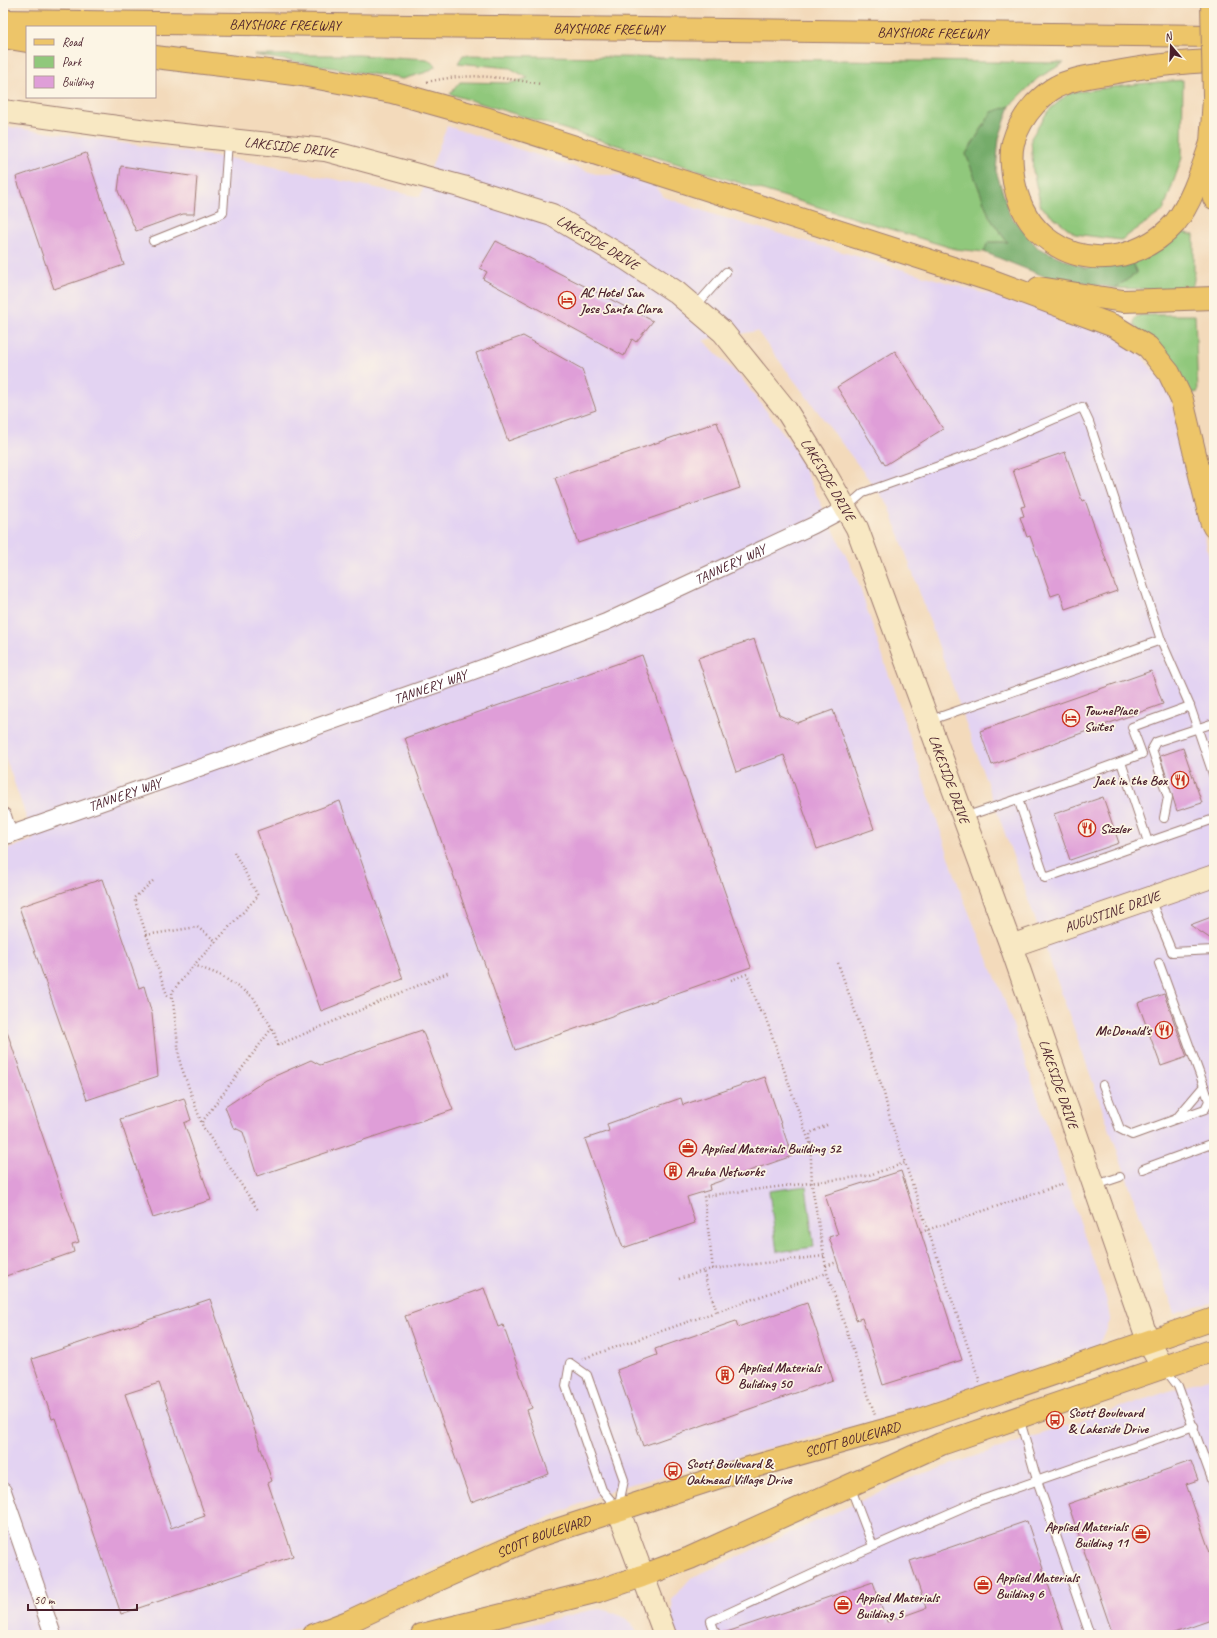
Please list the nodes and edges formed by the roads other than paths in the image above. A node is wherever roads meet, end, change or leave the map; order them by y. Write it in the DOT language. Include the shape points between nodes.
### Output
graph roads {
  1 [pos="1212,3"];
  2 [pos="3,21"];
  3 [pos="3,36"];
  4 [pos="1214,36"];
  5 [pos="26,41"];
  6 [pos="156,57"];
  7 [pos="1214,61"];
  8 [pos="1214,97"];
  9 [pos="3,110"];
  10 [pos="228,140"];
  11 [pos="1211,143"];
  12 [pos="1214,198"];
  13 [pos="153,242"];
  14 [pos="726,272"];
  15 [pos="990,280"];
  16 [pos="1214,298"];
  17 [pos="695,308"];
  18 [pos="846,508"];
  19 [pos="1214,527"];
  20 [pos="1161,640"];
  21 [pos="1190,706"];
  22 [pos="928,721"];
  23 [pos="1214,723"];
  24 [pos="1197,728"];
  25 [pos="1120,762"];
  26 [pos="1214,777"];
  27 [pos="1018,799"];
  28 [pos="3,816"];
  29 [pos="963,818"];
  30 [pos="1164,818"];
  31 [pos="1214,818"];
  32 [pos="6,836"];
  33 [pos="1148,842"];
  34 [pos="1214,876"];
  35 [pos="1150,898"];
  36 [pos="1011,946"];
  37 [pos="1214,950"];
  38 [pos="1159,963"];
  39 [pos="1103,1084"];
  40 [pos="1204,1086"];
  41 [pos="1176,1119"];
  42 [pos="1214,1143"];
  43 [pos="1143,1168"];
  44 [pos="1120,1176"];
  45 [pos="1095,1186"];
  46 [pos="1214,1318"];
  47 [pos="1148,1341"];
  48 [pos="1214,1350"];
  49 [pos="1164,1367"];
  50 [pos="1019,1417"];
  51 [pos="1194,1426"];
  52 [pos="1037,1480"];
  53 [pos="1214,1484"];
  54 [pos="850,1485"];
  55 [pos="3,1491"];
  56 [pos="618,1510"];
  57 [pos="873,1546"];
  58 [pos="642,1576"];
  59 [pos="53,1635"];
  60 [pos="314,1635"];
  61 [pos="422,1635"];
  62 [pos="665,1635"];
  63 [pos="716,1635"];
  64 [pos="1090,1635"];
  1 -- 8 [label="main road, bridge"];
  2 -- 4 [label="main road, BAYSHORE FREEWAY"];
  3 -- 5 [label="main road"];
  6 -- 15 [label="main road" via="302,75 392,92 485,118"];
  7 -- 11 [label="main road" via="1138,68 1083,78 1056,86 1026,114 1012,144 1016,191 1024,211 1037,230 1051,243 1090,257 1126,253 1143,248 1175,223 1199,178"];
  8 -- 11 [label="main road"];
  9 -- 10 [label="street, LAKESIDE DRIVE"];
  10 -- 13 [label="lane" via="223,213"];
  10 -- 17 [label="street, LAKESIDE DRIVE" via="325,150 463,187 552,215 628,260"];
  11 -- 12 [label="main road"];
  14 -- 17 [label="lane"];
  15 -- 16 [label="main road" via="1123,301"];
  15 -- 19 [label="main road" via="1114,326 1148,347 1169,373 1182,400"];
  17 -- 18 [label="street, LAKESIDE DRIVE" via="723,332 786,410"];
  18 -- 20 [label="lane" via="864,493 978,452 1082,407"];
  18 -- 22 [label="street, LAKESIDE DRIVE" via="857,528"];
  18 -- 32 [label="street, TANNERY WAY" via="592,627"];
  20 -- 21 [label="lane"];
  20 -- 22 [label="lane"];
  21 -- 24 [label="lane"];
  21 -- 25 [label="lane" via="1132,727 1142,754"];
  22 -- 29 [label="street, LAKESIDE DRIVE"];
  23 -- 24 [label="lane"];
  24 -- 26 [label="lane"];
  24 -- 30 [label="lane" via="1156,742 1152,749 1168,797"];
  25 -- 27 [label="lane"];
  25 -- 33 [label="lane"];
  27 -- 29 [label="lane"];
  27 -- 33 [label="lane" via="1045,878"];
  28 -- 32 [label="street"];
  29 -- 36 [label="street, LAKESIDE DRIVE"];
  31 -- 33 [label="lane"];
  34 -- 35 [label="street, AUGUSTINE DRIVE"];
  35 -- 36 [label="street, AUGUSTINE DRIVE"];
  35 -- 37 [label="lane" via="1172,952"];
  36 -- 45 [label="street, LAKESIDE DRIVE"];
  38 -- 40 [label="lane"];
  39 -- 41 [label="lane" via="1120,1129 1132,1135"];
  40 -- 41 [label="lane"];
  40 -- 41 [label="lane" via="1209,1101 1205,1109"];
  42 -- 43 [label="lane"];
  44 -- 45 [label="lane"];
  45 -- 47 [label="street, LAKESIDE DRIVE"];
  46 -- 47 [label="main road, SCOTT BOULEVARD"];
  47 -- 49 [label="street, LAKESIDE DRIVE"];
  47 -- 56 [label="main road, SCOTT BOULEVARD" via="913,1422 738,1471"];
  48 -- 49 [label="main road"];
  49 -- 50 [label="main road"];
  49 -- 51 [label="lane" via="1178,1386"];
  50 -- 52 [label="lane"];
  50 -- 54 [label="main road" via="941,1444"];
  51 -- 52 [label="lane"];
  51 -- 53 [label="lane"];
  52 -- 57 [label="lane" via="973,1503"];
  52 -- 64 [label="lane"];
  54 -- 57 [label="lane"];
  54 -- 58 [label="main road" via="690,1558"];
  55 -- 59 [label="street"];
  56 -- 56 [label="lane" via="602,1490 566,1386 570,1363 587,1375 624,1480"];
  56 -- 58 [label="street"];
  56 -- 60 [label="main road, SCOTT BOULEVARD" via="532,1538"];
  57 -- 63 [label="lane" via="711,1621"];
  58 -- 61 [label="main road" via="598,1591"];
  58 -- 62 [label="street"];
}
